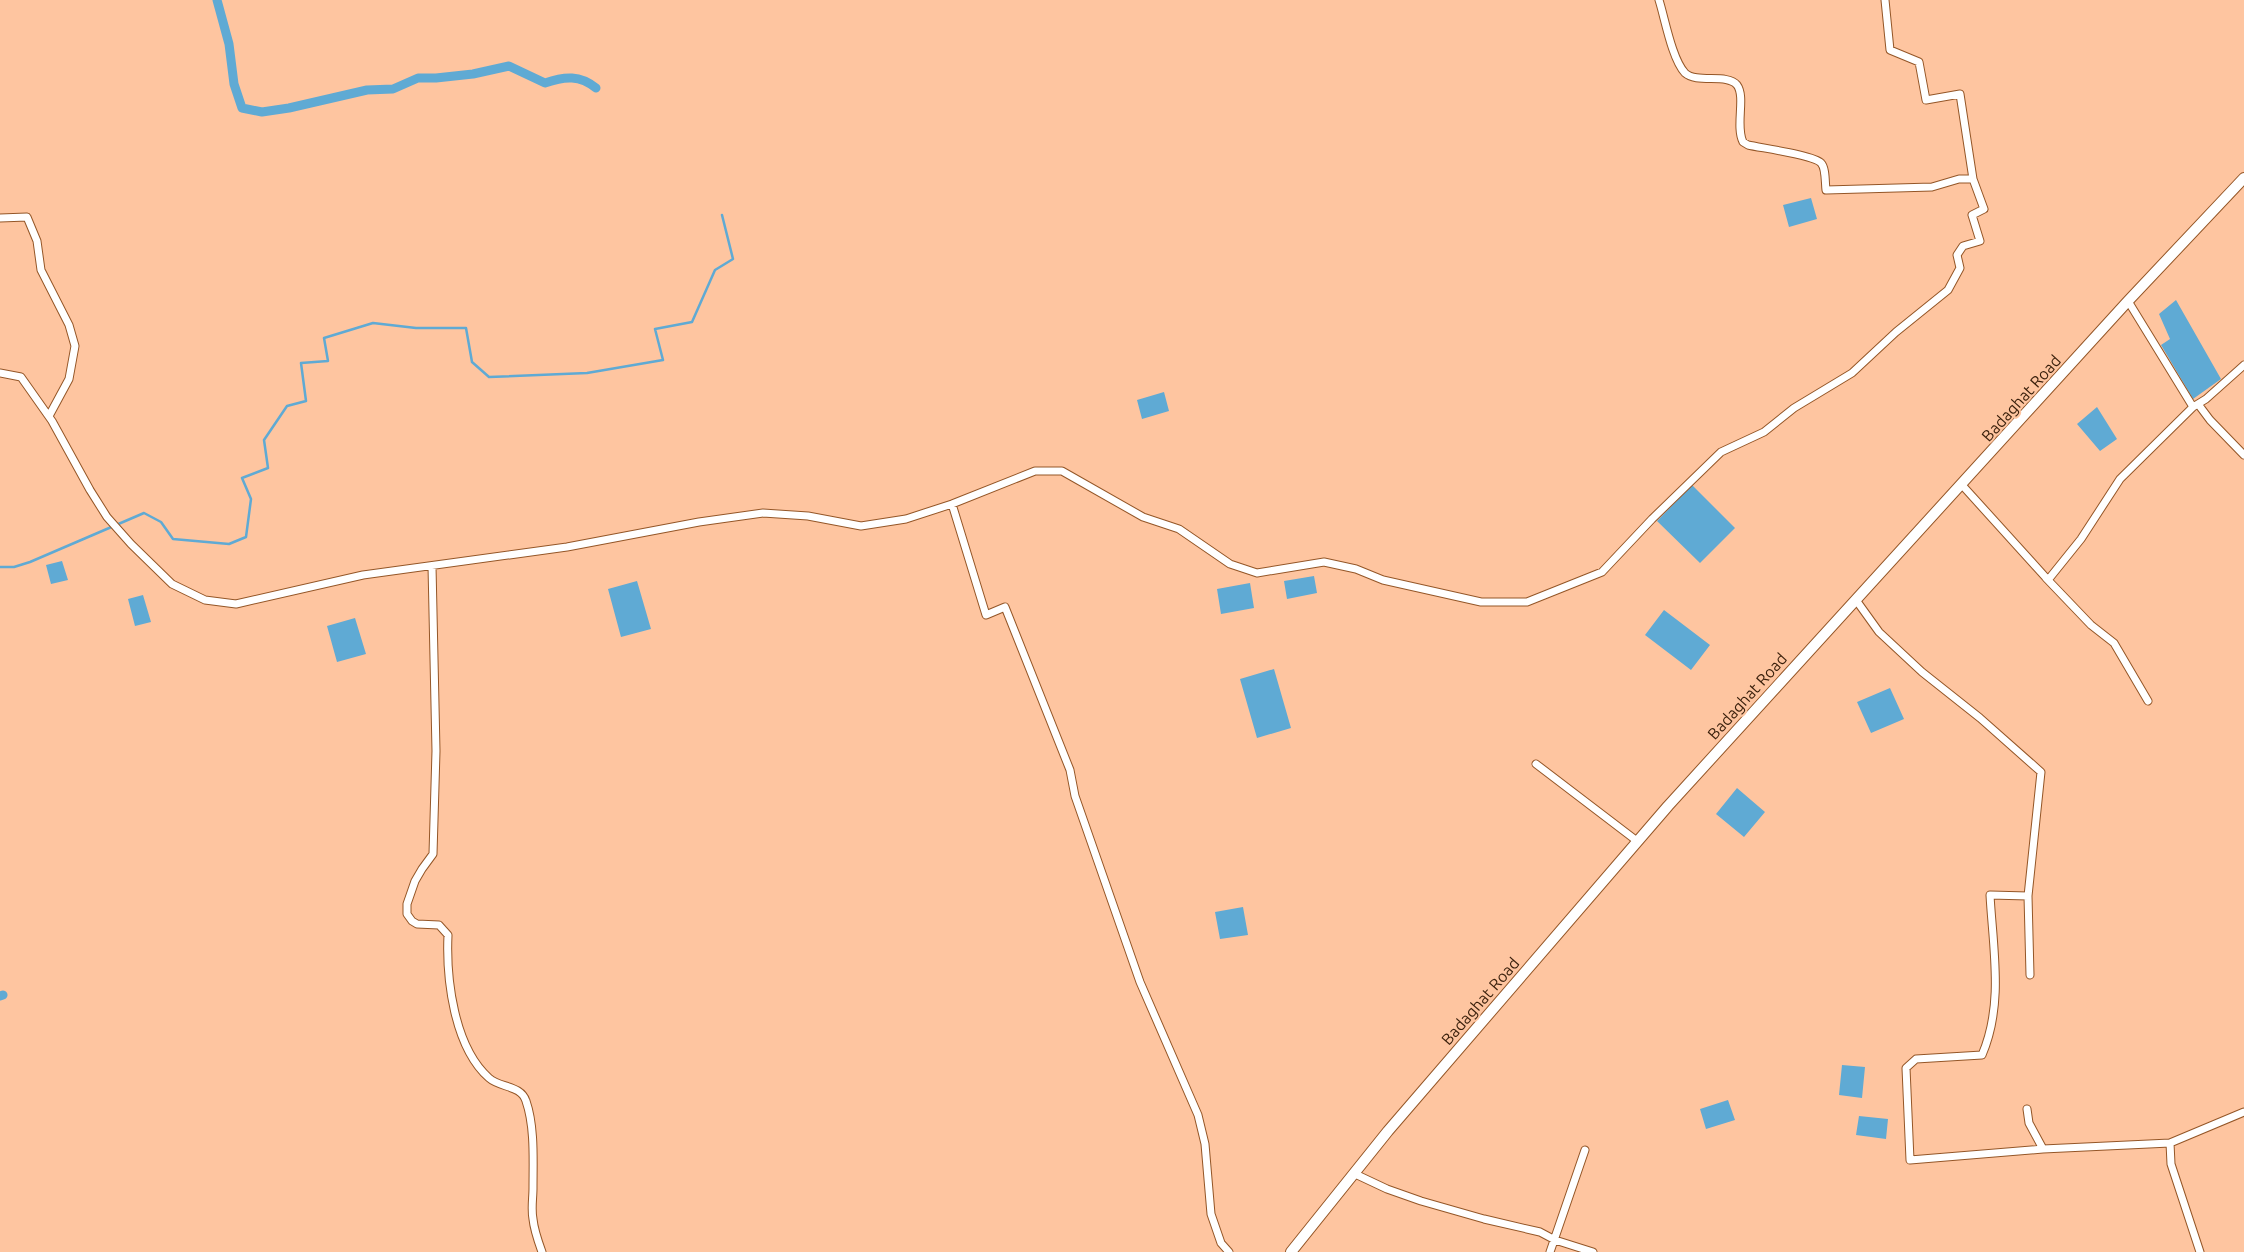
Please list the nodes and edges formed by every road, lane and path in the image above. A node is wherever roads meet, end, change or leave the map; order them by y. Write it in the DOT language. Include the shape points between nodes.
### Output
graph roads {
  1 [pos="1659,0"];
  2 [pos="1885,0"];
  3 [pos="2244,178"];
  4 [pos="1974,179"];
  5 [pos="0,218"];
  6 [pos="2128,301"];
  7 [pos="2244,365"];
  8 [pos="0,373"];
  9 [pos="2196,405"];
  10 [pos="48,416"];
  11 [pos="2244,455"];
  12 [pos="1962,485"];
  13 [pos="952,504"];
  14 [pos="432,566"];
  15 [pos="2046,578"];
  16 [pos="1856,600"];
  17 [pos="2148,701"];
  18 [pos="1536,764"];
  19 [pos="1638,841"];
  20 [pos="2028,896"];
  21 [pos="2030,975"];
  22 [pos="2027,1109"];
  23 [pos="2244,1112"];
  24 [pos="2170,1143"];
  25 [pos="2043,1149"];
  26 [pos="1585,1150"];
  27 [pos="1352,1173"];
  28 [pos="1555,1240"];
  29 [pos="542,1252"];
  30 [pos="1230,1252"];
  31 [pos="1291,1252"];
  32 [pos="1550,1252"];
  33 [pos="1594,1252"];
  34 [pos="2200,1252"];
  1 -- 4 [label="street" via="1677,61 1684,71 1690,76 1730,81 1737,85 1743,142 1820,161 1826,190 1932,187 1959,179"];
  2 -- 4 [label="street" via="1890,50 1919,62 1926,100 1960,94"];
  3 -- 6 [label="main road, Badaghat Road"];
  4 -- 13 [label="street" via="1984,209 1972,215 1980,241 1964,246 1957,255 1960,268 1948,290 1852,373 1794,408 1764,432 1721,452 1652,518 1602,572 1527,602 1481,602 1384,580 1324,562 1257,573 1230,564 1179,529 1143,517 1062,472 1035,471"];
  5 -- 10 [label="street" via="27,217 37,241 41,270 69,325 75,346 69,379"];
  6 -- 9 [label="street"];
  6 -- 12 [label="main road, Badaghat Road"];
  7 -- 9 [label="street"];
  8 -- 10 [label="street" via="21,377"];
  9 -- 11 [label="street"];
  9 -- 15 [label="street" via="2120,479 2081,539 2048,580"];
  10 -- 14 [label="street" via="107,517 172,584 205,600 236,604 363,575"];
  12 -- 15 [label="street"];
  12 -- 16 [label="main road, Badaghat Road"];
  13 -- 14 [label="street" via="906,519 861,526 808,516 763,513 566,548"];
  13 -- 30 [label="street" via="986,615 1004,607 1070,770 1075,796 1140,982 1198,1115 1205,1144 1211,1214 1221,1243"];
  14 -- 29 [label="street" via="436,751 432,854 416,881 407,904 407,914 417,924 440,925 448,935 448,982 468,1047 477,1066 490,1079 502,1086 515,1088 526,1100 531,1141 532,1218"];
  15 -- 17 [label="street" via="2091,625 2114,643"];
  16 -- 19 [label="main road, Badaghat Road"];
  16 -- 20 [label="street" via="1879,632 1922,672 2041,772"];
  18 -- 19 [label="street"];
  19 -- 27 [label="main road, Badaghat Road"];
  20 -- 21 [label="street"];
  20 -- 25 [label="street" via="1990,895 1997,997 1989,1040 1982,1055 1916,1059 1906,1068 1910,1160"];
  22 -- 25 [label="street" via="2029,1123"];
  23 -- 24 [label="street"];
  24 -- 25 [label="street"];
  24 -- 34 [label="street" via="2171,1164"];
  26 -- 28 [label="street"];
  27 -- 28 [label="street" via="1387,1190 1540,1232"];
  27 -- 31 [label="main road, Badaghat Road"];
  28 -- 32 [label="street"];
  28 -- 33 [label="street"];
}
